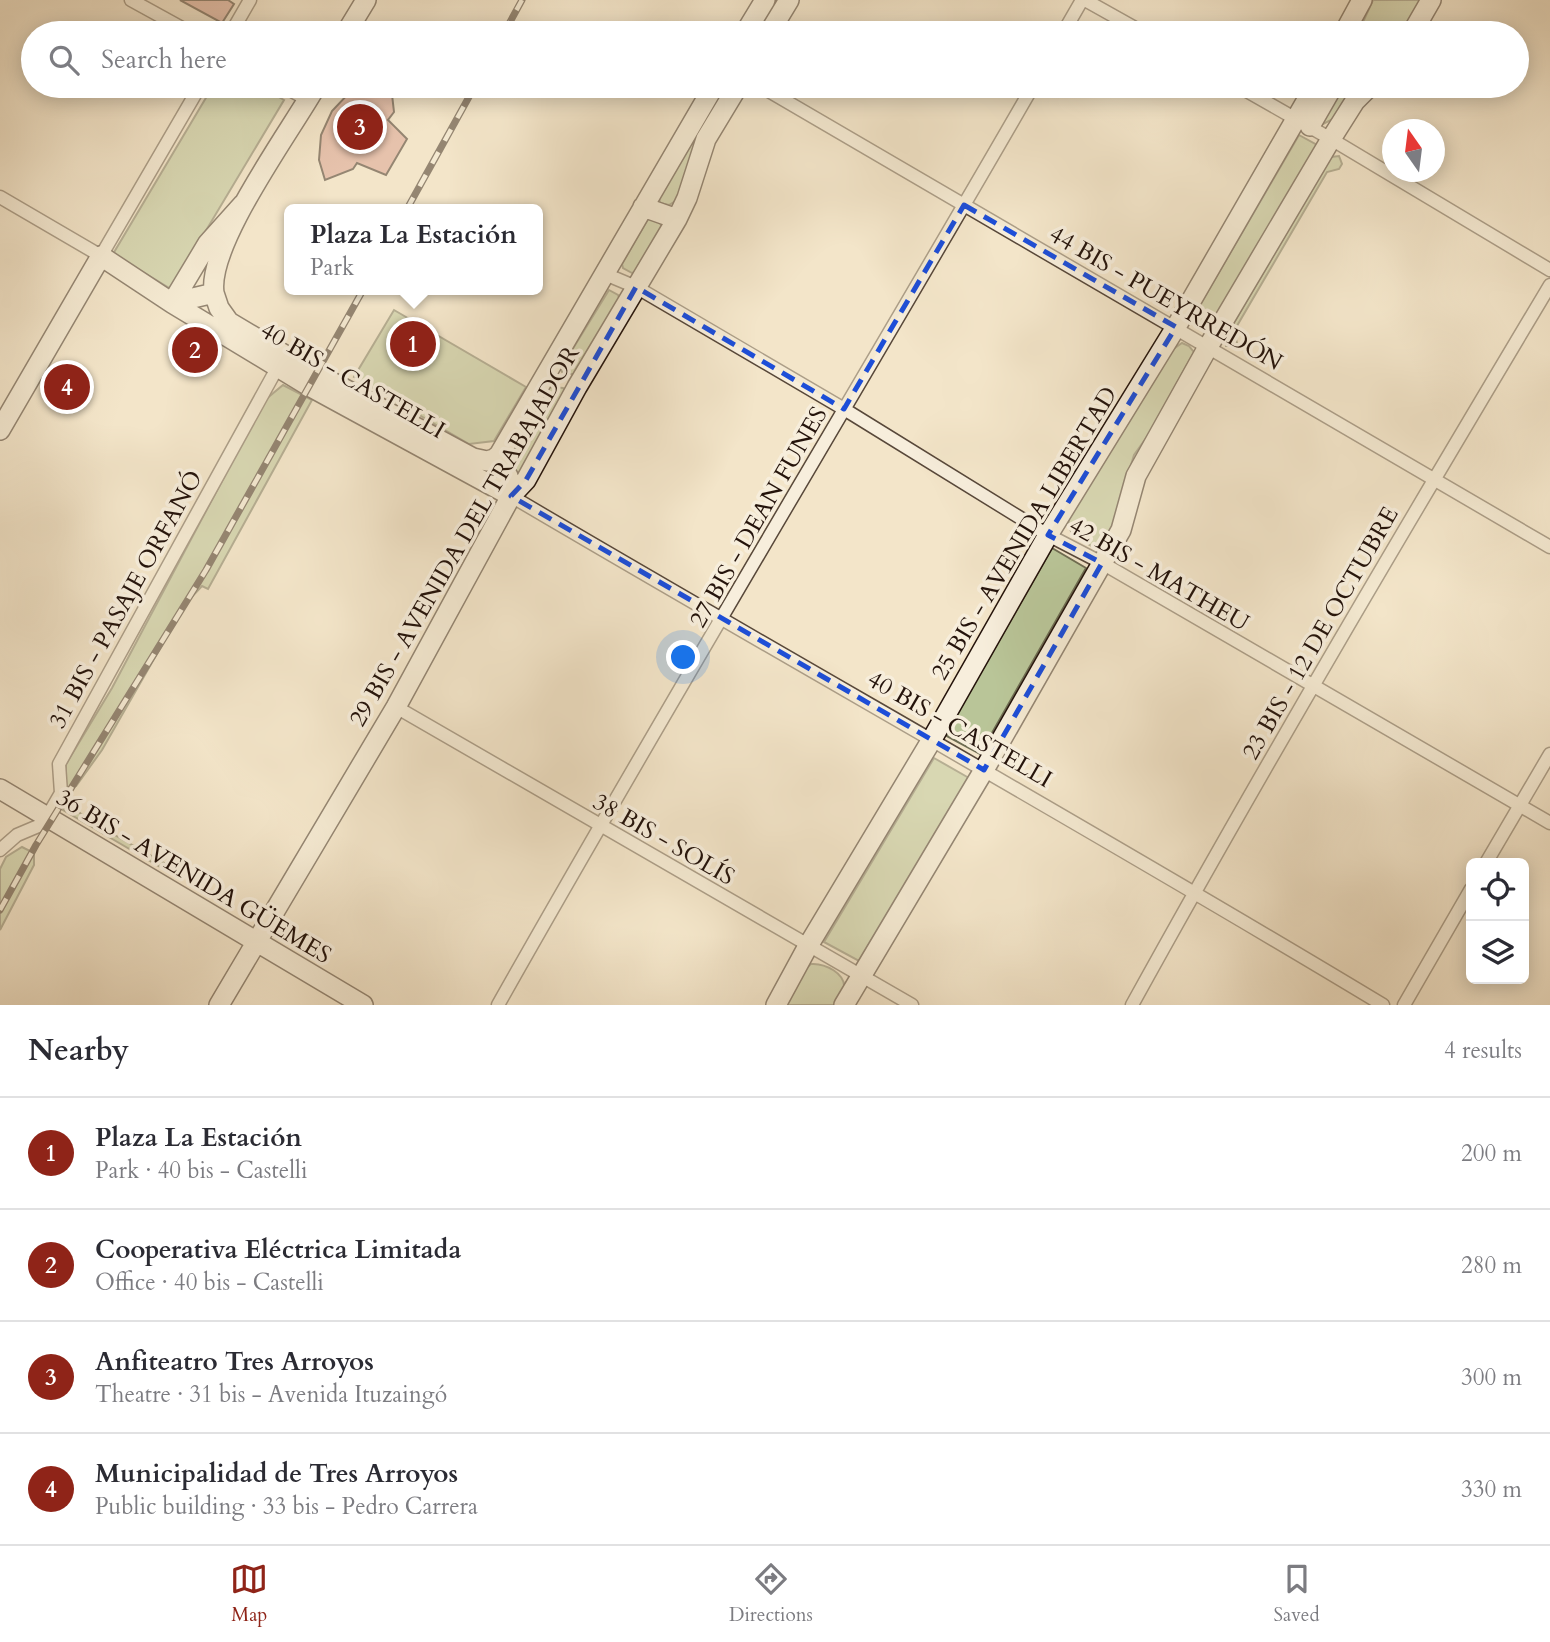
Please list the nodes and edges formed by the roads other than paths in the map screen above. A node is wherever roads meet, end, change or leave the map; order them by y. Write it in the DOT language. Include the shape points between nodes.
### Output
graph roads {
  1 [pos="131,0"];
  2 [pos="250,0"];
  3 [pos="366,0"];
  4 [pos="765,0"];
  5 [pos="789,0"];
  6 [pos="1083,0"];
  7 [pos="1362,0"];
  8 [pos="1432,0"];
  9 [pos="169,21"];
  10 [pos="238,21"];
  11 [pos="353,21"];
  12 [pos="752,21"];
  13 [pos="776,21"];
  14 [pos="1070,21"];
  15 [pos="1122,21"];
  16 [pos="1352,21"];
  17 [pos="1419,21"];
  18 [pos="193,98"];
  19 [pos="309,98"];
  20 [pos="708,98"];
  21 [pos="731,98"];
  22 [pos="781,98"];
  23 [pos="1026,98"];
  24 [pos="1260,98"];
  25 [pos="1311,98"];
  26 [pos="1323,98"];
  27 [pos="1358,98"];
  28 [pos="1303,122"];
  29 [pos="1331,139"];
  30 [pos="0,197"];
  31 [pos="243,204"];
  32 [pos="964,205"];
  33 [pos="643,207"];
  34 [pos="677,219"];
  35 [pos="101,256"];
  36 [pos="1550,270"];
  37 [pos="605,274"];
  38 [pos="1550,285"];
  39 [pos="636,287"];
  40 [pos="214,293"];
  41 [pos="172,303"];
  42 [pos="1176,327"];
  43 [pos="1208,347"];
  44 [pos="281,361"];
  45 [pos="547,374"];
  46 [pos="577,387"];
  47 [pos="361,406"];
  48 [pos="844,409"];
  49 [pos="0,430"];
  50 [pos="494,458"];
  51 [pos="1435,478"];
  52 [pos="511,496"];
  53 [pos="1048,534"];
  54 [pos="1550,547"];
  55 [pos="1102,563"];
  56 [pos="722,621"];
  57 [pos="1313,686"];
  58 [pos="396,707"];
  59 [pos="931,741"];
  60 [pos="1550,754"];
  61 [pos="984,770"];
  62 [pos="0,789"];
  63 [pos="1520,805"];
  64 [pos="47,818"];
  65 [pos="1550,822"];
  66 [pos="599,826"];
  67 [pos="0,850"];
  68 [pos="1489,858"];
  69 [pos="1195,891"];
  70 [pos="1466,898"];
  71 [pos="257,943"];
  72 [pos="808,946"];
  73 [pos="862,976"];
  74 [pos="219,1005"];
  75 [pos="363,1005"];
  76 [pos="498,1005"];
  77 [pos="776,1005"];
  78 [pos="844,1005"];
  79 [pos="912,1005"];
  80 [pos="1132,1005"];
  81 [pos="1383,1005"];
  82 [pos="1404,1005"];
  1 -- 9 [label="street"];
  2 -- 10 [label="street"];
  3 -- 11 [label="street"];
  4 -- 12 [label="street"];
  5 -- 13 [label="street"];
  6 -- 14 [label="street"];
  6 -- 15 [label="street"];
  7 -- 16 [label="street"];
  8 -- 17 [label="street"];
  18 -- 35 [label="street"];
  19 -- 31 [label="street"];
  20 -- 33 [label="street, 29 BIS - AVENIDA DEL TRABAJADOR"];
  21 -- 34 [label="street, 29 BIS - AVENIDA DEL TRABAJADOR" via="706,139"];
  22 -- 32 [label="street, 44 BIS - PUEYRREDÓN"];
  23 -- 32 [label="street, 27 BIS - DEAN FUNES"];
  24 -- 28 [label="street"];
  25 -- 28 [label="street, 25 BIS - AVENIDA LIBERTAD"];
  26 -- 28 [label="street"];
  27 -- 29 [label="street"];
  28 -- 29 [label="street"];
  28 -- 42 [label="street, 25 BIS - AVENIDA LIBERTAD"];
  29 -- 36 [label="street"];
  29 -- 43 [label="street"];
  30 -- 35 [label="street, 40 BIS - CASTELLI"];
  31 -- 40 [label="street" via="216,261"];
  31 -- 41 [label="street" via="208,243"];
  32 -- 42 [label="street, 44 BIS - PUEYRREDÓN"];
  32 -- 48 [label="street, 27 BIS - DEAN FUNES"];
  33 -- 34 [label="street"];
  33 -- 37 [label="street, 29 BIS - AVENIDA DEL TRABAJADOR"];
  34 -- 39 [label="street, 29 BIS - AVENIDA DEL TRABAJADOR"];
  35 -- 41 [label="street, 40 BIS - CASTELLI"];
  35 -- 49 [label="street"];
  37 -- 39 [label="street, 42 BIS - MATHEU"];
  37 -- 45 [label="street, 29 BIS - AVENIDA DEL TRABAJADOR"];
  38 -- 51 [label="street, 23 BIS - 12 DE OCTUBRE"];
  39 -- 46 [label="street, 29 BIS - AVENIDA DEL TRABAJADOR"];
  39 -- 48 [label="street, 42 BIS - MATHEU"];
  40 -- 41 [label="street"];
  40 -- 44 [label="street, 40 BIS - CASTELLI" via="229,322"];
  41 -- 44 [label="street, 40 BIS - CASTELLI"];
  42 -- 43 [label="street, 44 BIS - PUEYRREDÓN"];
  42 -- 53 [label="street, 25 BIS - AVENIDA LIBERTAD"];
  43 -- 51 [label="street, 44 BIS - PUEYRREDÓN"];
  43 -- 55 [label="street" via="1136,476 1121,530"];
  44 -- 47 [label="street, 40 BIS - CASTELLI"];
  44 -- 64 [label="street, 31 BIS - PASAJE ORFANÓ" via="59,764 61,793"];
  45 -- 46 [label="street"];
  45 -- 50 [label="street, 29 BIS - AVENIDA DEL TRABAJADOR"];
  46 -- 52 [label="street, 29 BIS - AVENIDA DEL TRABAJADOR" via="526,480"];
  47 -- 50 [label="street, 40 BIS - CASTELLI" via="473,458"];
  47 -- 52 [label="street, 40 BIS - CASTELLI"];
  48 -- 53 [label="street, 42 BIS - MATHEU"];
  48 -- 56 [label="street, 27 BIS - DEAN FUNES"];
  50 -- 52 [label="street" via="508,477"];
  51 -- 54 [label="street, 44 BIS - PUEYRREDÓN"];
  51 -- 57 [label="street, 23 BIS - 12 DE OCTUBRE"];
  52 -- 56 [label="street, 40 BIS - CASTELLI"];
  52 -- 58 [label="street, 29 BIS - AVENIDA DEL TRABAJADOR"];
  53 -- 55 [label="street, 42 BIS - MATHEU"];
  53 -- 59 [label="street, 25 BIS - AVENIDA LIBERTAD"];
  55 -- 57 [label="street, 42 BIS - MATHEU"];
  55 -- 61 [label="street"];
  56 -- 59 [label="street, 40 BIS - CASTELLI"];
  56 -- 66 [label="street, 27 BIS - DEAN FUNES"];
  57 -- 63 [label="street, 42 BIS - MATHEU"];
  57 -- 69 [label="street, 23 BIS - 12 DE OCTUBRE"];
  58 -- 66 [label="street, 38 BIS - SOLÍS"];
  58 -- 71 [label="street, 29 BIS - AVENIDA DEL TRABAJADOR"];
  59 -- 61 [label="street, 40 BIS - CASTELLI"];
  59 -- 72 [label="street, 25 BIS - AVENIDA LIBERTAD"];
  60 -- 63 [label="street"];
  61 -- 69 [label="street, 40 BIS - CASTELLI"];
  61 -- 73 [label="street"];
  62 -- 64 [label="street, 36 BIS - AVENIDA GÜEMES"];
  63 -- 65 [label="street, 42 BIS - MATHEU"];
  63 -- 68 [label="street"];
  64 -- 67 [label="street"];
  64 -- 71 [label="street, 36 BIS - AVENIDA GÜEMES"];
  66 -- 72 [label="street, 38 BIS - SOLÍS"];
  66 -- 76 [label="street, 27 BIS - DEAN FUNES"];
  69 -- 80 [label="street, 23 BIS - 12 DE OCTUBRE"];
  69 -- 81 [label="street, 40 BIS - CASTELLI"];
  70 -- 82 [label="street"];
  71 -- 74 [label="street, 29 BIS - AVENIDA DEL TRABAJADOR"];
  71 -- 75 [label="street, 36 BIS - AVENIDA GÜEMES"];
  72 -- 73 [label="street, 38 BIS - SOLÍS"];
  72 -- 77 [label="street, 25 BIS - AVENIDA LIBERTAD"];
  73 -- 78 [label="street"];
  73 -- 79 [label="street, 38 BIS - SOLÍS"];
}
